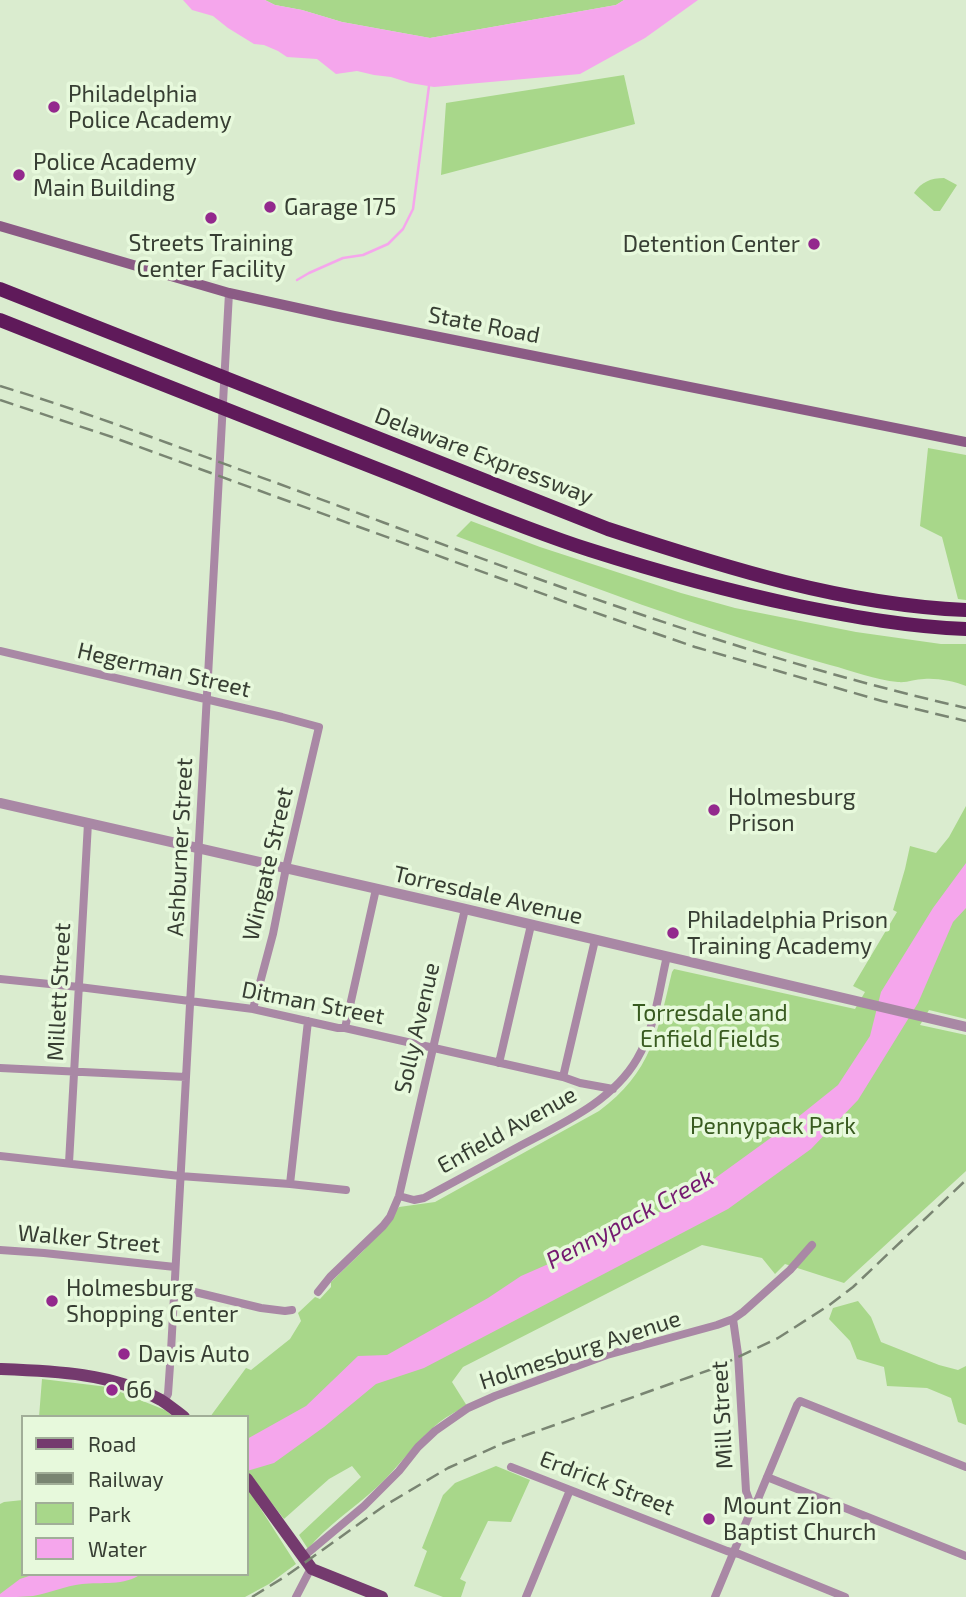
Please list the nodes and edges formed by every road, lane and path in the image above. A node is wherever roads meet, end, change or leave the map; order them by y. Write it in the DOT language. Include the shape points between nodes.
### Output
graph roads {
  1 [pos="0,226"];
  2 [pos="0,289"];
  3 [pos="229,293"];
  4 [pos="0,320"];
  5 [pos="960,441"];
  6 [pos="966,610"];
  7 [pos="966,629"];
  8 [pos="0,651"];
  9 [pos="207,700"];
  10 [pos="319,728"];
  11 [pos="0,803"];
  12 [pos="88,823"];
  13 [pos="199,849"];
  14 [pos="286,868"];
  15 [pos="376,889"];
  16 [pos="465,909"];
  17 [pos="531,925"];
  18 [pos="595,940"];
  19 [pos="667,956"];
  20 [pos="0,979"];
  21 [pos="79,987"];
  22 [pos="191,1001"];
  23 [pos="253,1009"];
  24 [pos="308,1021"];
  25 [pos="966,1027"];
  26 [pos="345,1028"];
  27 [pos="433,1048"];
  28 [pos="499,1063"];
  29 [pos="0,1068"];
  30 [pos="74,1072"];
  31 [pos="186,1077"];
  32 [pos="563,1077"];
  33 [pos="613,1089"];
  34 [pos="0,1156"];
  35 [pos="69,1163"];
  36 [pos="180,1176"];
  37 [pos="289,1184"];
  38 [pos="346,1190"];
  39 [pos="399,1196"];
  40 [pos="812,1245"];
  41 [pos="0,1251"];
  42 [pos="175,1266"];
  43 [pos="174,1287"];
  44 [pos="318,1292"];
  45 [pos="292,1310"];
  46 [pos="733,1319"];
  47 [pos="0,1369"];
  48 [pos="164,1402"];
  49 [pos="181,1415"];
  50 [pos="511,1467"];
  51 [pos="966,1467"];
  52 [pos="767,1477"];
  53 [pos="248,1480"];
  54 [pos="570,1490"];
  55 [pos="752,1508"];
  56 [pos="733,1553"];
  57 [pos="966,1556"];
  58 [pos="303,1557"];
  59 [pos="311,1568"];
  60 [pos="296,1597"];
  61 [pos="382,1597"];
  62 [pos="526,1597"];
  63 [pos="715,1597"];
  64 [pos="845,1597"];
  1 -- 3 [label="main road, State Road"];
  2 -- 6 [label="highway, Delaware Expressway" via="608,529 689,556 832,593"];
  3 -- 5 [label="main road, State Road"];
  3 -- 9 [label="street, Ashburner Street"];
  4 -- 7 [label="highway" via="588,549 771,600 906,625"];
  8 -- 9 [label="street, Hegerman Street"];
  9 -- 10 [label="street, Hegerman Street"];
  9 -- 13 [label="street, Ashburner Street"];
  10 -- 14 [label="street, Wingate Street"];
  11 -- 12 [label="street, Torresdale Avenue"];
  12 -- 13 [label="street, Torresdale Avenue"];
  12 -- 21 [label="street, Millett Street"];
  13 -- 14 [label="street, Torresdale Avenue"];
  13 -- 22 [label="street, Ashburner Street"];
  14 -- 15 [label="street, Torresdale Avenue"];
  14 -- 23 [label="street, Wingate Street"];
  15 -- 16 [label="street, Torresdale Avenue"];
  15 -- 26 [label="street"];
  16 -- 17 [label="street, Torresdale Avenue"];
  16 -- 27 [label="street, Solly Avenue"];
  17 -- 18 [label="street, Torresdale Avenue"];
  17 -- 28 [label="street"];
  18 -- 19 [label="street, Torresdale Avenue"];
  18 -- 32 [label="street"];
  19 -- 25 [label="street, Torresdale Avenue"];
  19 -- 33 [label="street, Enfield Avenue" via="645,1043"];
  20 -- 21 [label="street, Ditman Street"];
  21 -- 22 [label="street, Ditman Street"];
  21 -- 30 [label="street, Millett Street"];
  22 -- 23 [label="street, Ditman Street"];
  22 -- 31 [label="street, Ashburner Street"];
  23 -- 24 [label="street, Ditman Street"];
  24 -- 26 [label="street, Ditman Street"];
  24 -- 37 [label="street"];
  26 -- 27 [label="street, Ditman Street"];
  27 -- 28 [label="street, Ditman Street"];
  27 -- 39 [label="street, Solly Avenue"];
  28 -- 32 [label="street, Ditman Street"];
  29 -- 30 [label="street"];
  30 -- 31 [label="street"];
  30 -- 35 [label="street, Millett Street"];
  31 -- 36 [label="street, Ashburner Street"];
  32 -- 33 [label="street, Ditman Street"];
  33 -- 39 [label="street, Enfield Avenue" via="546,1132 424,1198"];
  34 -- 35 [label="street"];
  35 -- 36 [label="street"];
  36 -- 37 [label="street"];
  36 -- 42 [label="street, Ashburner Street"];
  37 -- 38 [label="street"];
  39 -- 44 [label="street" via="383,1226"];
  40 -- 46 [label="street, Holmesburg Avenue"];
  41 -- 42 [label="street, Walker Street"];
  42 -- 43 [label="street, Ashburner Street"];
  43 -- 45 [label="street, Walker Street" via="261,1308"];
  43 -- 48 [label="street, Ashburner Street"];
  46 -- 55 [label="street, Mill Street" via="746,1491"];
  46 -- 58 [label="street, Holmesburg Avenue" via="607,1355 468,1408 435,1431 364,1506"];
  47 -- 48 [label="main road" via="105,1379"];
  48 -- 49 [label="main road"];
  50 -- 54 [label="street, Erdrick Street"];
  51 -- 52 [label="street" via="800,1401"];
  52 -- 55 [label="street"];
  52 -- 57 [label="street"];
  53 -- 58 [label="main road"];
  54 -- 56 [label="street, Erdrick Street"];
  54 -- 62 [label="street"];
  55 -- 56 [label="street"];
  56 -- 63 [label="street"];
  56 -- 64 [label="street, Erdrick Street"];
  58 -- 59 [label="main road"];
  59 -- 60 [label="street"];
  59 -- 61 [label="main road"];
}
